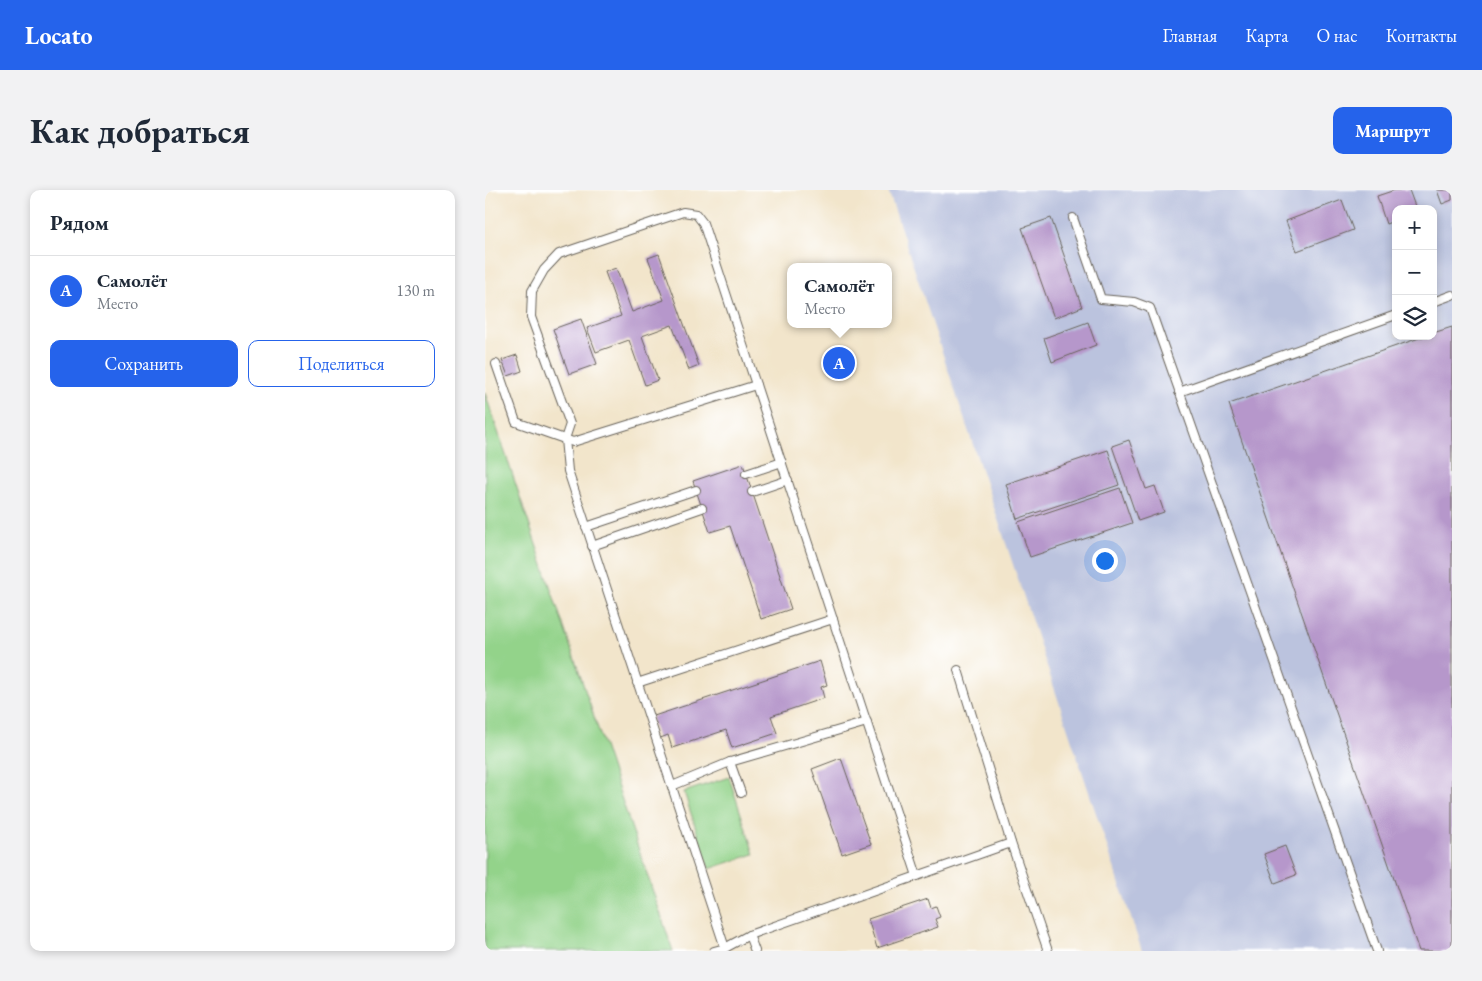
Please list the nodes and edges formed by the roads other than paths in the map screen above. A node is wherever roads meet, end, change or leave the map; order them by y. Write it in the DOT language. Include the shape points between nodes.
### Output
graph roads {
  1 [pos="1073,218"];
  2 [pos="1452,295"];
  3 [pos="1437,301"];
  4 [pos="1392,316"];
  5 [pos="496,364"];
  6 [pos="755,385"];
  7 [pos="1179,392"];
  8 [pos="565,439"];
  9 [pos="782,462"];
  10 [pos="746,474"];
  11 [pos="788,480"];
  12 [pos="696,490"];
  13 [pos="752,492"];
  14 [pos="702,508"];
  15 [pos="586,528"];
  16 [pos="592,546"];
  17 [pos="833,619"];
  18 [pos="958,670"];
  19 [pos="637,683"];
  20 [pos="867,722"];
  21 [pos="730,762"];
  22 [pos="672,786"];
  23 [pos="741,793"];
  24 [pos="1011,843"];
  25 [pos="917,876"];
  26 [pos="749,935"];
  27 [pos="725,948"];
  28 [pos="714,951"];
  29 [pos="755,951"];
  30 [pos="1048,951"];
  31 [pos="1377,951"];
  1 -- 7 [label="lane" via="1101,299 1134,302 1150,308"];
  2 -- 3 [label="lane"];
  4 -- 7 [label="lane"];
  5 -- 8 [label="lane" via="516,422"];
  6 -- 8 [label="lane" via="573,442"];
  6 -- 8 [label="lane" via="703,223 696,214 683,212 559,254 544,270 532,291 531,318 570,424"];
  6 -- 9 [label="lane"];
  7 -- 31 [label="lane"];
  8 -- 15 [label="lane" via="568,471"];
  9 -- 10 [label="lane"];
  9 -- 11 [label="lane"];
  11 -- 13 [label="lane"];
  11 -- 17 [label="lane"];
  12 -- 15 [label="lane"];
  14 -- 16 [label="lane"];
  15 -- 16 [label="lane"];
  16 -- 19 [label="lane"];
  17 -- 19 [label="lane"];
  17 -- 20 [label="lane"];
  18 -- 24 [label="lane"];
  19 -- 22 [label="lane"];
  20 -- 21 [label="lane"];
  20 -- 25 [label="lane"];
  21 -- 22 [label="lane"];
  21 -- 23 [label="lane"];
  22 -- 27 [label="lane"];
  24 -- 25 [label="lane"];
  24 -- 30 [label="lane"];
  25 -- 26 [label="lane"];
  26 -- 27 [label="lane"];
  26 -- 29 [label="lane"];
  27 -- 28 [label="lane"];
}
